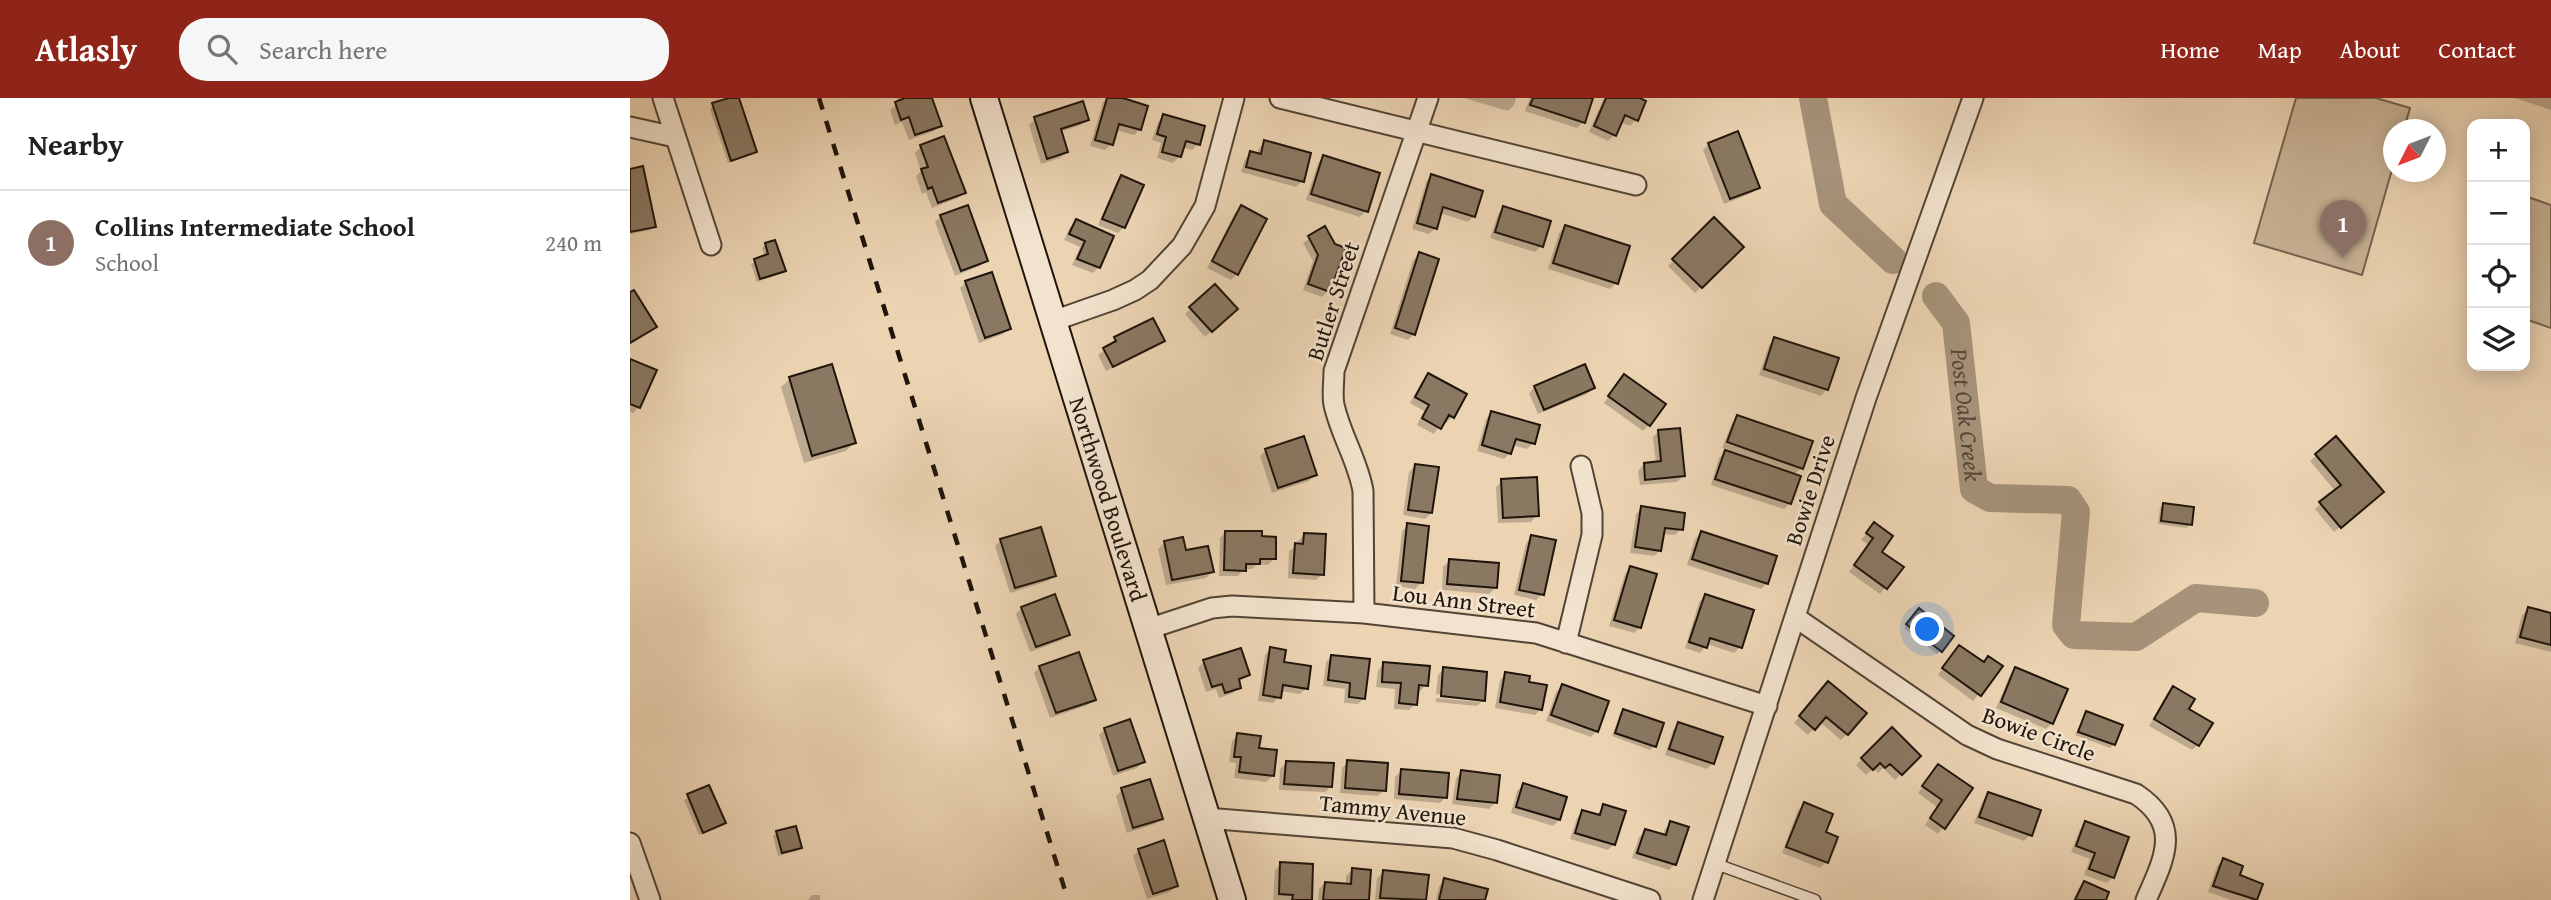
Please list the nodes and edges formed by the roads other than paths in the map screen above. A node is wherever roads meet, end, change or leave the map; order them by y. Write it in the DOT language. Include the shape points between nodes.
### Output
graph roads {
  1 [pos="663,98"];
  2 [pos="984,98"];
  3 [pos="1234,98"];
  4 [pos="1280,98"];
  5 [pos="1428,98"];
  6 [pos="1973,98"];
  7 [pos="630,127"];
  8 [pos="1417,130"];
  9 [pos="675,137"];
  10 [pos="1636,185"];
  11 [pos="711,245"];
  12 [pos="1053,321"];
  13 [pos="1581,466"];
  14 [pos="1364,613"];
  15 [pos="1795,617"];
  16 [pos="1148,629"];
  17 [pos="1566,643"];
  18 [pos="1767,706"];
  19 [pos="1206,818"];
  20 [pos="630,843"];
  21 [pos="1716,864"];
  22 [pos="650,900"];
  23 [pos="1232,900"];
  24 [pos="1650,900"];
  25 [pos="1703,900"];
  26 [pos="1815,900"];
  27 [pos="2146,900"];
  1 -- 9 [label="street"];
  2 -- 12 [label="street, Northwood Boulevard"];
  3 -- 12 [label="street" via="1205,206 1182,246 1135,290"];
  4 -- 8 [label="street"];
  5 -- 8 [label="street, Butler Street"];
  6 -- 15 [label="street, Bowie Drive" via="1866,398"];
  7 -- 9 [label="street"];
  8 -- 10 [label="street"];
  8 -- 14 [label="street, Butler Street" via="1334,371 1333,402 1360,471 1363,491"];
  9 -- 11 [label="street"];
  12 -- 16 [label="street, Northwood Boulevard"];
  13 -- 17 [label="street" via="1592,535"];
  14 -- 16 [label="street, Lou Ann Street" via="1232,606"];
  14 -- 17 [label="street, Lou Ann Street" via="1536,633"];
  15 -- 18 [label="street, Bowie Drive"];
  15 -- 27 [label="street, Bowie Circle" via="1967,735 2148,802 2160,815 2166,838 2165,857"];
  16 -- 19 [label="street, Northwood Boulevard"];
  17 -- 18 [label="street, Lou Ann Street"];
  18 -- 21 [label="street, Bowie Drive"];
  19 -- 23 [label="street, Northwood Boulevard"];
  19 -- 24 [label="street, Tammy Avenue" via="1453,838"];
  20 -- 22 [label="street"];
  21 -- 25 [label="street, Bowie Drive"];
  21 -- 26 [label="lane"];
}
